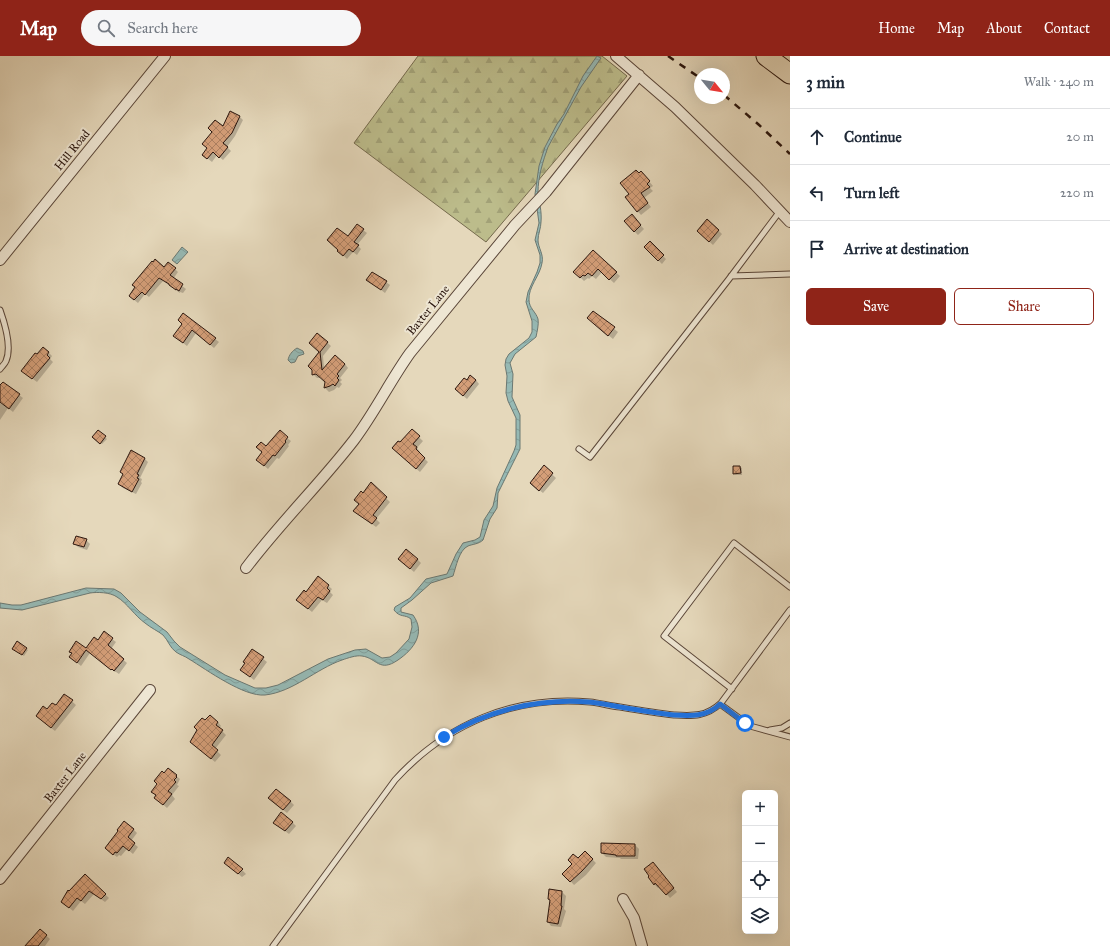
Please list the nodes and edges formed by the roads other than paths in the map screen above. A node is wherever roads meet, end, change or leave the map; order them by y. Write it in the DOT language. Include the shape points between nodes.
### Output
graph roads {
  1 [pos="165,56"];
  2 [pos="616,56"];
  3 [pos="766,56"];
  4 [pos="790,74"];
  5 [pos="639,75"];
  6 [pos="780,211"];
  7 [pos="790,222"];
  8 [pos="0,260"];
  9 [pos="790,274"];
  10 [pos="731,276"];
  11 [pos="0,310"];
  12 [pos="0,369"];
  13 [pos="579,449"];
  14 [pos="246,568"];
  15 [pos="790,587"];
  16 [pos="790,610"];
  17 [pos="732,689"];
  18 [pos="150,690"];
  19 [pos="720,704"];
  20 [pos="790,724"];
  21 [pos="768,731"];
  22 [pos="790,737"];
  23 [pos="0,879"];
  24 [pos="623,899"];
  25 [pos="273,946"];
  26 [pos="642,946"];
  1 -- 8 [label="street, Hill Road"];
  2 -- 5 [label="street"];
  3 -- 4 [label="highway"];
  5 -- 6 [label="street"];
  5 -- 14 [label="street, Baxter Lane" via="541,198 515,225 410,353 354,440"];
  6 -- 7 [label="street"];
  6 -- 10 [label="lane"];
  9 -- 10 [label="lane"];
  10 -- 13 [label="lane" via="590,457"];
  11 -- 12 [label="lane" via="7,331 8,348 6,361"];
  15 -- 17 [label="lane" via="734,543 664,636"];
  16 -- 17 [label="lane"];
  17 -- 19 [label="lane"];
  18 -- 23 [label="street, Baxter Lane"];
  19 -- 21 [label="lane" via="750,726"];
  19 -- 25 [label="lane" via="707,713 688,716 591,702 546,702 489,715 464,725 434,743 394,780"];
  20 -- 21 [label="lane"];
  21 -- 22 [label="lane"];
  24 -- 26 [label="street" via="634,918"];
}
